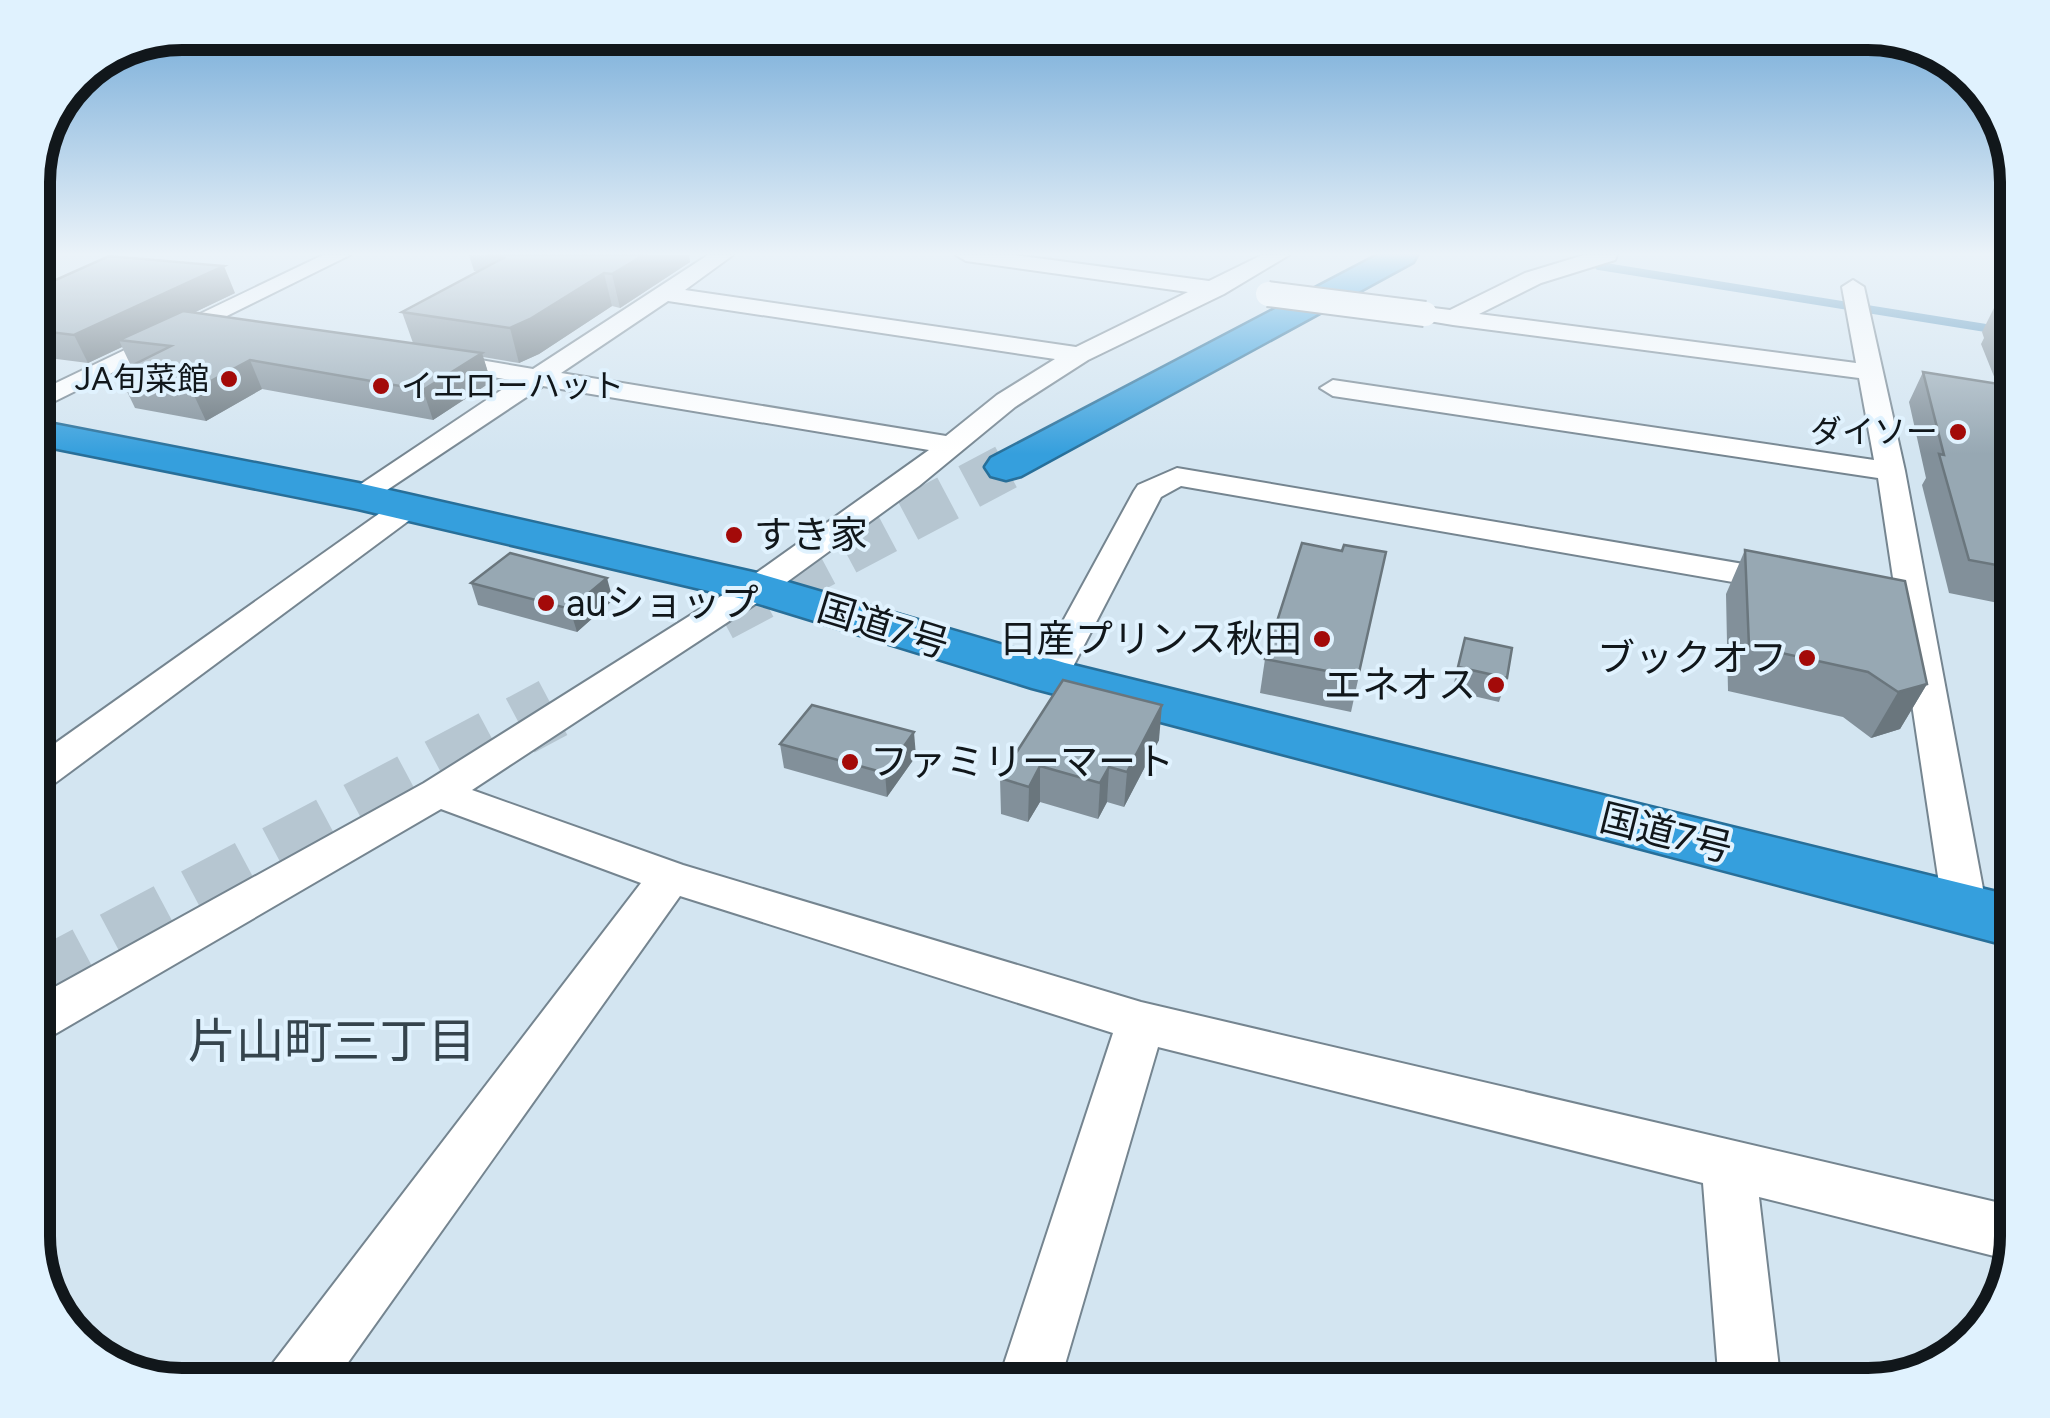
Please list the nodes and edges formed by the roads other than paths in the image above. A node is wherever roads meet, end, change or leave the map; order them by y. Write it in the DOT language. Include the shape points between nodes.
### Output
graph roads {
  1 [pos="204,321"];
  2 [pos="623,321"];
  3 [pos="849,321"];
  4 [pos="1146,321"];
  5 [pos="1280,321"];
  6 [pos="1302,321"];
  7 [pos="1478,321"];
  8 [pos="1859,321"];
  9 [pos="200,323"];
  10 [pos="237,329"];
  11 [pos="1079,355"];
  12 [pos="406,356"];
  13 [pos="1870,372"];
  14 [pos="537,376"];
  15 [pos="1334,388"];
  16 [pos="50,396"];
  17 [pos="1140,397"];
  18 [pos="50,435"];
  19 [pos="952,445"];
  20 [pos="1006,467"];
  21 [pos="1891,471"];
  22 [pos="358,496"];
  23 [pos="408,507"];
  24 [pos="1814,586"];
  25 [pos="756,588"];
  26 [pos="1872,596"];
  27 [pos="1911,603"];
  28 [pos="1051,676"];
  29 [pos="50,767"];
  30 [pos="438,793"];
  31 [pos="670,877"];
  32 [pos="1991,916"];
  33 [pos="50,1013"];
  34 [pos="1141,1022"];
  35 [pos="1728,1164"];
  36 [pos="2000,1230"];
  37 [pos="308,1368"];
  38 [pos="1034,1368"];
  39 [pos="1748,1368"];
  1 -- 9 [label="street"];
  2 -- 14 [label="street"];
  3 -- 11 [label="street"];
  4 -- 11 [label="street"];
  5 -- 17 [label="highway"];
  6 -- 17 [label="highway"];
  7 -- 13 [label="street"];
  8 -- 13 [label="street"];
  9 -- 10 [label="street"];
  9 -- 16 [label="street"];
  11 -- 19 [label="street"];
  12 -- 14 [label="street"];
  13 -- 21 [label="street"];
  14 -- 19 [label="street"];
  14 -- 22 [label="street"];
  15 -- 21 [label="street"];
  17 -- 20 [label="highway"];
  18 -- 22 [label="highway, 国道7号"];
  19 -- 25 [label="street"];
  21 -- 27 [label="street"];
  22 -- 23 [label="highway, 国道7号"];
  23 -- 25 [label="highway, 国道7号"];
  23 -- 29 [label="street"];
  24 -- 28 [label="street" via="1176,478 1148,491"];
  25 -- 28 [label="highway, 国道7号"];
  25 -- 30 [label="street"];
  26 -- 27 [label="street"];
  27 -- 32 [label="street"];
  28 -- 32 [label="highway, 国道7号"];
  30 -- 31 [label="street"];
  30 -- 33 [label="street"];
  31 -- 34 [label="street"];
  31 -- 37 [label="street"];
  34 -- 35 [label="street"];
  34 -- 38 [label="street"];
  35 -- 36 [label="street"];
  35 -- 39 [label="street"];
}
